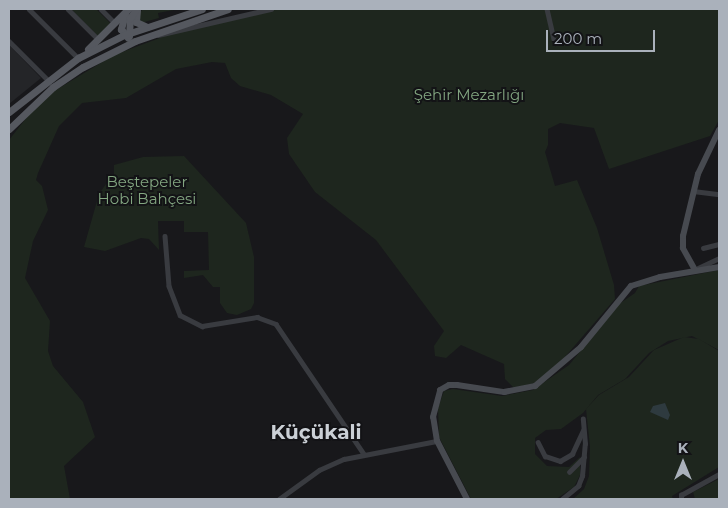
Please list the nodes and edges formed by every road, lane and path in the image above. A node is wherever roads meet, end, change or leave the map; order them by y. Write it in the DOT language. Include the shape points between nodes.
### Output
graph roads {
  1 [pos="29,9"];
  2 [pos="68,9"];
  3 [pos="101,9"];
  4 [pos="128,9"];
  5 [pos="137,9"];
  6 [pos="202,9"];
  7 [pos="228,9"];
  8 [pos="271,9"];
  9 [pos="547,9"];
  10 [pos="194,10"];
  11 [pos="115,22"];
  12 [pos="147,27"];
  13 [pos="158,35"];
  14 [pos="128,39"];
  15 [pos="554,39"];
  16 [pos="9,40"];
  17 [pos="99,40"];
  18 [pos="78,58"];
  19 [pos="47,79"];
  20 [pos="9,110"];
  21 [pos="9,129"];
  22 [pos="719,130"];
  23 [pos="693,191"];
  24 [pos="719,194"];
  25 [pos="165,236"];
  26 [pos="719,244"];
  27 [pos="702,248"];
  28 [pos="719,258"];
  29 [pos="719,267"];
  30 [pos="696,270"];
  31 [pos="583,419"];
  32 [pos="584,429"];
  33 [pos="437,440"];
  34 [pos="538,442"];
  35 [pos="364,454"];
  36 [pos="584,456"];
  37 [pos="569,472"];
  38 [pos="719,474"];
  39 [pos="279,499"];
  40 [pos="467,499"];
  41 [pos="562,499"];
  42 [pos="681,499"];
  1 -- 18 [label="street"];
  2 -- 17 [label="street"];
  3 -- 11 [label="street"];
  4 -- 11 [label="main road"];
  4 -- 14 [label="main road" via="121,24"];
  5 -- 12 [label="main road" via="136,22"];
  5 -- 14 [label="main road" via="130,18"];
  6 -- 10 [label="main road"];
  7 -- 13 [label="main road" via="203,15"];
  8 -- 13 [label="street"];
  9 -- 15 [label="street"];
  10 -- 12 [label="main road"];
  11 -- 17 [label="main road"];
  12 -- 14 [label="main road"];
  13 -- 14 [label="main road"];
  14 -- 18 [label="main road"];
  14 -- 21 [label="main road" via="54,87"];
  16 -- 19 [label="street"];
  17 -- 18 [label="main road"];
  18 -- 19 [label="main road"];
  19 -- 20 [label="main road"];
  22 -- 23 [label="street"];
  23 -- 24 [label="street"];
  23 -- 30 [label="street" via="682,244"];
  25 -- 35 [label="street" via="169,286 180,315 202,326 257,317 276,324"];
  26 -- 27 [label="street"];
  28 -- 30 [label="street"];
  29 -- 30 [label="street"];
  30 -- 33 [label="street" via="631,286 576,352 535,386 504,392 457,385 444,387 435,405"];
  31 -- 32 [label="street"];
  32 -- 34 [label="street" via="572,454 560,461 545,456"];
  32 -- 36 [label="street"];
  33 -- 35 [label="street"];
  33 -- 40 [label="street"];
  35 -- 39 [label="street" via="319,470"];
  36 -- 37 [label="street"];
  36 -- 41 [label="street" via="581,481"];
  38 -- 42 [label="street" via="681,495"];
}
